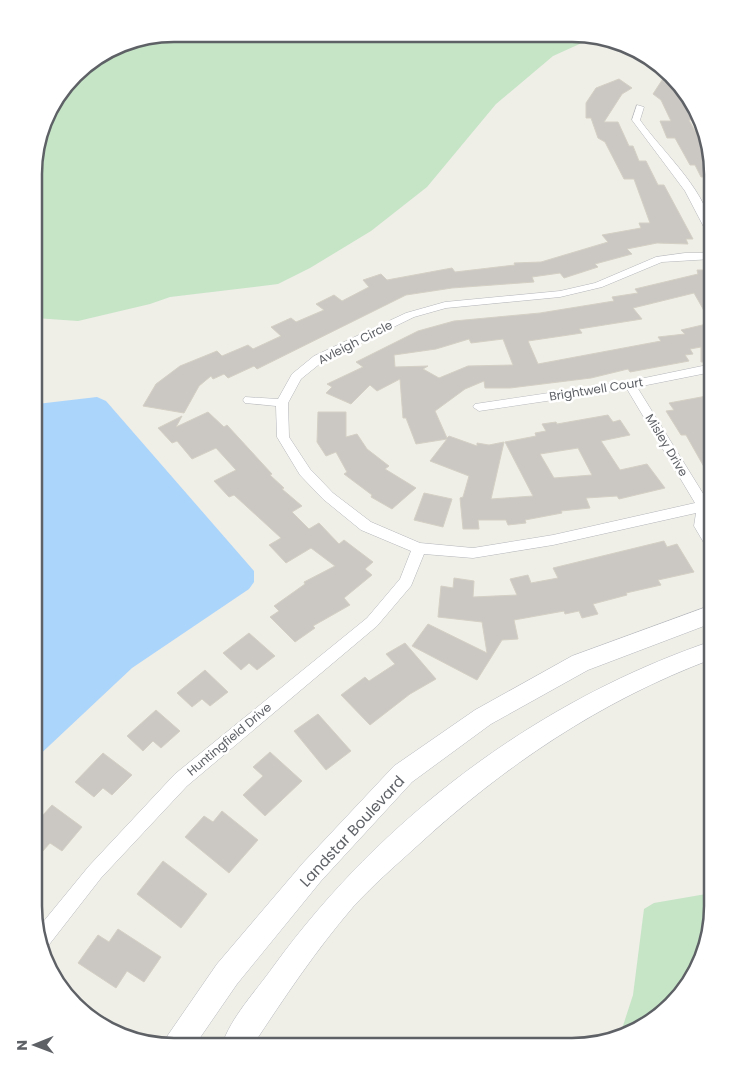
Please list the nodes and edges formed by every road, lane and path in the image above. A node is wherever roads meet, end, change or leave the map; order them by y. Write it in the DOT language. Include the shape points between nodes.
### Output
graph roads {
  1 [pos="640,107"];
  2 [pos="704,215"];
  3 [pos="704,256"];
  4 [pos="704,370"];
  5 [pos="630,385"];
  6 [pos="249,400"];
  7 [pos="282,403"];
  8 [pos="478,407"];
  9 [pos="704,499"];
  10 [pos="704,508"];
  11 [pos="419,548"];
  12 [pos="703,617"];
  13 [pos="703,653"];
  14 [pos="46,934"];
  15 [pos="183,1038"];
  16 [pos="241,1038"];
  1 -- 2 [label="street" via="636,120 687,186"];
  3 -- 7 [label="street, Avleigh Circle" via="660,260 598,285 560,294 445,305 410,314 318,359 296,377"];
  4 -- 5 [label="street, Brightwell Court"];
  5 -- 8 [label="street, Brightwell Court"];
  5 -- 9 [label="street, Misley Drive"];
  6 -- 7 [label="street"];
  7 -- 11 [label="street, Avleigh Circle" via="282,437 304,472 366,526"];
  10 -- 11 [label="street, Avleigh Circle" via="553,540 473,553"];
  11 -- 14 [label="street, Huntingfield Drive" via="406,582 372,622 181,780 96,872"];
  12 -- 15 [label="main road, Landstar Boulevard" via="580,663 483,717 403,774 312,872 245,952"];
  13 -- 16 [label="main road" via="607,694 516,749 440,807 344,898"];
}
